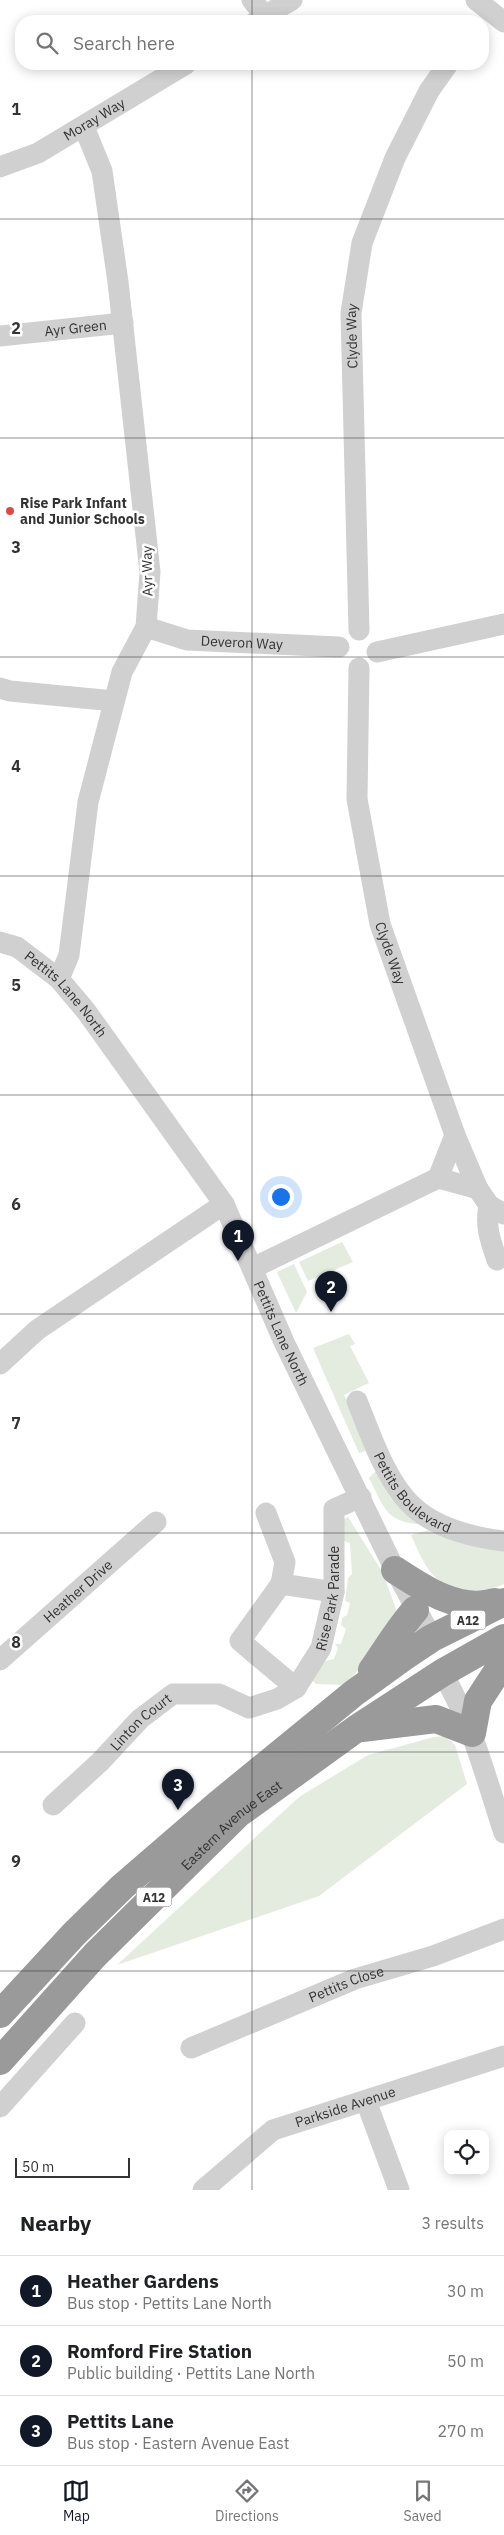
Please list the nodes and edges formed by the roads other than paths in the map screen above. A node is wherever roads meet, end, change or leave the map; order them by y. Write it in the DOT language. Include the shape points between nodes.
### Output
graph roads {
  1 [pos="292,0"];
  2 [pos="479,10"];
  3 [pos="258,12"];
  4 [pos="504,22"];
  5 [pos="176,70"];
  6 [pos="444,70"];
  7 [pos="84,127"];
  8 [pos="0,166"];
  9 [pos="123,323"];
  10 [pos="0,336"];
  11 [pos="504,624"];
  12 [pos="146,627"];
  13 [pos="360,630"];
  14 [pos="339,647"];
  15 [pos="377,652"];
  16 [pos="358,668"];
  17 [pos="0,688"];
  18 [pos="114,701"];
  19 [pos="0,942"];
  20 [pos="59,979"];
  21 [pos="455,1135"];
  22 [pos="438,1178"];
  23 [pos="490,1202"];
  24 [pos="224,1204"];
  25 [pos="497,1260"];
  26 [pos="253,1268"];
  27 [pos="0,1364"];
  28 [pos="357,1401"];
  29 [pos="379,1454"];
  30 [pos="349,1472"];
  31 [pos="361,1497"];
  32 [pos="266,1513"];
  33 [pos="156,1522"];
  34 [pos="504,1541"];
  35 [pos="395,1570"];
  36 [pos="281,1584"];
  37 [pos="334,1592"];
  38 [pos="504,1600"];
  39 [pos="415,1610"];
  40 [pos="432,1638"];
  41 [pos="504,1638"];
  42 [pos="0,1660"];
  43 [pos="504,1661"];
  44 [pos="442,1673"];
  45 [pos="296,1688"];
  46 [pos="354,1694"];
  47 [pos="277,1699"];
  48 [pos="356,1729"];
  49 [pos="472,1733"];
  50 [pos="54,1805"];
  51 [pos="504,1832"];
  52 [pos="504,1929"];
  53 [pos="0,2014"];
  54 [pos="75,2023"];
  55 [pos="21,2038"];
  56 [pos="191,2048"];
  57 [pos="504,2056"];
  58 [pos="43,2058"];
  59 [pos="0,2061"];
  60 [pos="366,2101"];
  61 [pos="0,2107"];
  62 [pos="203,2190"];
  63 [pos="399,2190"];
  1 -- 3 [label="street"];
  2 -- 4 [label="street"];
  5 -- 7 [label="street, Moray Way"];
  6 -- 13 [label="street, Clyde Way" via="395,158 362,243 351,312"];
  7 -- 8 [label="street, Moray Way" via="38,153"];
  7 -- 9 [label="street, Ayr Way" via="102,172"];
  9 -- 10 [label="street, Ayr Green"];
  9 -- 12 [label="street, Ayr Way" via="150,572"];
  11 -- 15 [label="street"];
  12 -- 14 [label="street, Deveron Way" via="187,640"];
  12 -- 18 [label="street, Ayr Way" via="122,672"];
  13 -- 14 [label="street" via="351,631 342,638"];
  13 -- 15 [label="street" via="374,639"];
  14 -- 16 [label="street" via="349,665"];
  15 -- 16 [label="street" via="369,665"];
  16 -- 21 [label="street, Clyde Way" via="357,799 380,924"];
  17 -- 18 [label="street"];
  18 -- 20 [label="street, Ayr Way" via="88,802 69,955"];
  19 -- 20 [label="street, Pettits Lane North" via="17,947"];
  20 -- 24 [label="street, Pettits Lane North" via="86,1011"];
  21 -- 22 [label="street"];
  21 -- 23 [label="street, Clyde Way"];
  22 -- 23 [label="street"];
  22 -- 26 [label="street"];
  23 -- 25 [label="street" via="486,1221"];
  24 -- 26 [label="street, Pettits Lane North"];
  24 -- 27 [label="street" via="37,1330"];
  26 -- 30 [label="street, Pettits Lane North" via="284,1342"];
  28 -- 29 [label="street, Pettits Boulevard"];
  29 -- 30 [label="street"];
  29 -- 34 [label="street, Pettits Boulevard" via="405,1498 430,1518 475,1538"];
  30 -- 31 [label="street, Pettits Lane North"];
  31 -- 35 [label="street, Pettits Lane North"];
  31 -- 37 [label="street, Rise Park Parade" via="334,1508"];
  32 -- 36 [label="street" via="285,1562"];
  33 -- 42 [label="street, Heather Drive"];
  35 -- 38 [label="highway" via="422,1588 461,1603 483,1605"];
  35 -- 39 [label="street, Pettits Lane North"];
  36 -- 37 [label="street"];
  36 -- 45 [label="street" via="240,1641"];
  37 -- 45 [label="street, Rise Park Parade" via="320,1648"];
  38 -- 40 [label="highway, Eastern Avenue East / A12"];
  39 -- 40 [label="street, Pettits Lane North"];
  39 -- 46 [label="highway"];
  40 -- 44 [label="highway"];
  40 -- 46 [label="highway, Eastern Avenue East / A12"];
  41 -- 44 [label="highway, Eastern Avenue East / A12"];
  43 -- 49 [label="highway" via="478,1701"];
  44 -- 48 [label="highway, Eastern Avenue East / A12"];
  44 -- 49 [label="street"];
  45 -- 47 [label="street, Rise Park Parade"];
  46 -- 53 [label="highway, Eastern Avenue East / A12" via="122,1887"];
  47 -- 50 [label="street, Linton Court" via="249,1708 219,1694 173,1694 140,1719"];
  48 -- 49 [label="highway" via="436,1719"];
  48 -- 55 [label="highway, Eastern Avenue East / A12" via="238,1814 95,1955"];
  49 -- 51 [label="street"];
  52 -- 56 [label="street, Pettits Close" via="433,1956 355,1979"];
  54 -- 58 [label="street"];
  55 -- 58 [label="street"];
  55 -- 59 [label="highway, Eastern Avenue East / A12"];
  57 -- 60 [label="street, Parkside Avenue"];
  58 -- 61 [label="street"];
  60 -- 62 [label="street, Parkside Avenue" via="273,2130"];
  60 -- 63 [label="street"];
}
